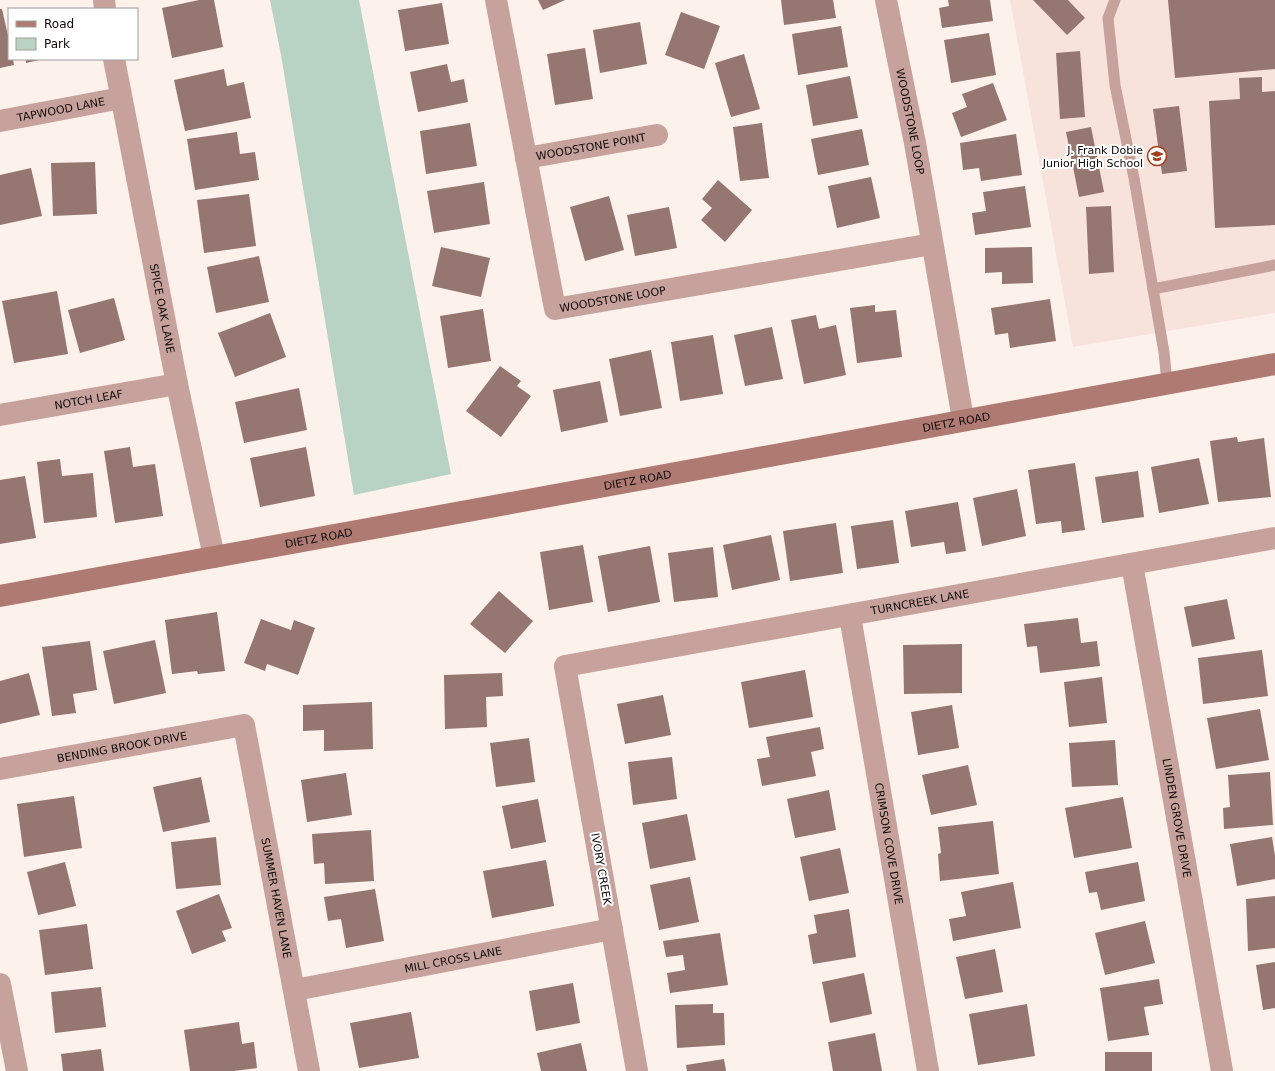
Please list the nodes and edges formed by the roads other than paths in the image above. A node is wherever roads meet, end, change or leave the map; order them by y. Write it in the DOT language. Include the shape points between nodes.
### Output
graph roads {
  1 [pos="496,0"];
  2 [pos="886,0"];
  3 [pos="1115,0"];
  4 [pos="114,60"];
  5 [pos="121,98"];
  6 [pos="0,121"];
  7 [pos="657,135"];
  8 [pos="526,158"];
  9 [pos="932,244"];
  10 [pos="1275,265"];
  11 [pos="1153,289"];
  12 [pos="1275,364"];
  13 [pos="1167,383"];
  14 [pos="177,384"];
  15 [pos="0,415"];
  16 [pos="963,419"];
  17 [pos="1275,538"];
  18 [pos="214,557"];
  19 [pos="1132,564"];
  20 [pos="0,596"];
  21 [pos="850,616"];
  22 [pos="565,666"];
  23 [pos="244,725"];
  24 [pos="0,769"];
  25 [pos="612,929"];
  26 [pos="0,984"];
  27 [pos="295,990"];
  28 [pos="16,1071"];
  29 [pos="309,1071"];
  30 [pos="638,1071"];
  31 [pos="928,1071"];
  32 [pos="1222,1071"];
  1 -- 8 [label="street, WOODSTONE LOOP"];
  2 -- 9 [label="street, WOODSTONE LOOP" via="915,143"];
  3 -- 11 [label="lane" via="1108,18 1115,85"];
  4 -- 5 [label="street, SPICE OAK LANE"];
  5 -- 6 [label="street, TAPWOOD LANE"];
  5 -- 14 [label="street, SPICE OAK LANE"];
  7 -- 8 [label="street, WOODSTONE POINT"];
  8 -- 9 [label="street, WOODSTONE LOOP" via="555,309"];
  9 -- 16 [label="street, WOODSTONE LOOP"];
  10 -- 11 [label="lane"];
  11 -- 13 [label="lane"];
  12 -- 13 [label="street, DIETZ ROAD"];
  13 -- 16 [label="street, DIETZ ROAD"];
  14 -- 15 [label="street, NOTCH LEAF"];
  14 -- 18 [label="street, SPICE OAK LANE"];
  16 -- 18 [label="street, DIETZ ROAD"];
  17 -- 19 [label="street, TURNCREEK LANE"];
  18 -- 20 [label="street, DIETZ ROAD"];
  19 -- 21 [label="street, TURNCREEK LANE"];
  19 -- 32 [label="street, LINDEN GROVE DRIVE"];
  21 -- 22 [label="street, TURNCREEK LANE"];
  21 -- 31 [label="street, CRIMSON COVE DRIVE"];
  22 -- 25 [label="street, IVORY CREEK"];
  23 -- 24 [label="street, BENDING BROOK DRIVE"];
  23 -- 27 [label="street, SUMMER HAVEN LANE"];
  25 -- 27 [label="street, MILL CROSS LANE"];
  25 -- 30 [label="street, IVORY CREEK"];
  26 -- 28 [label="street"];
  27 -- 29 [label="street, SUMMER HAVEN LANE"];
}
